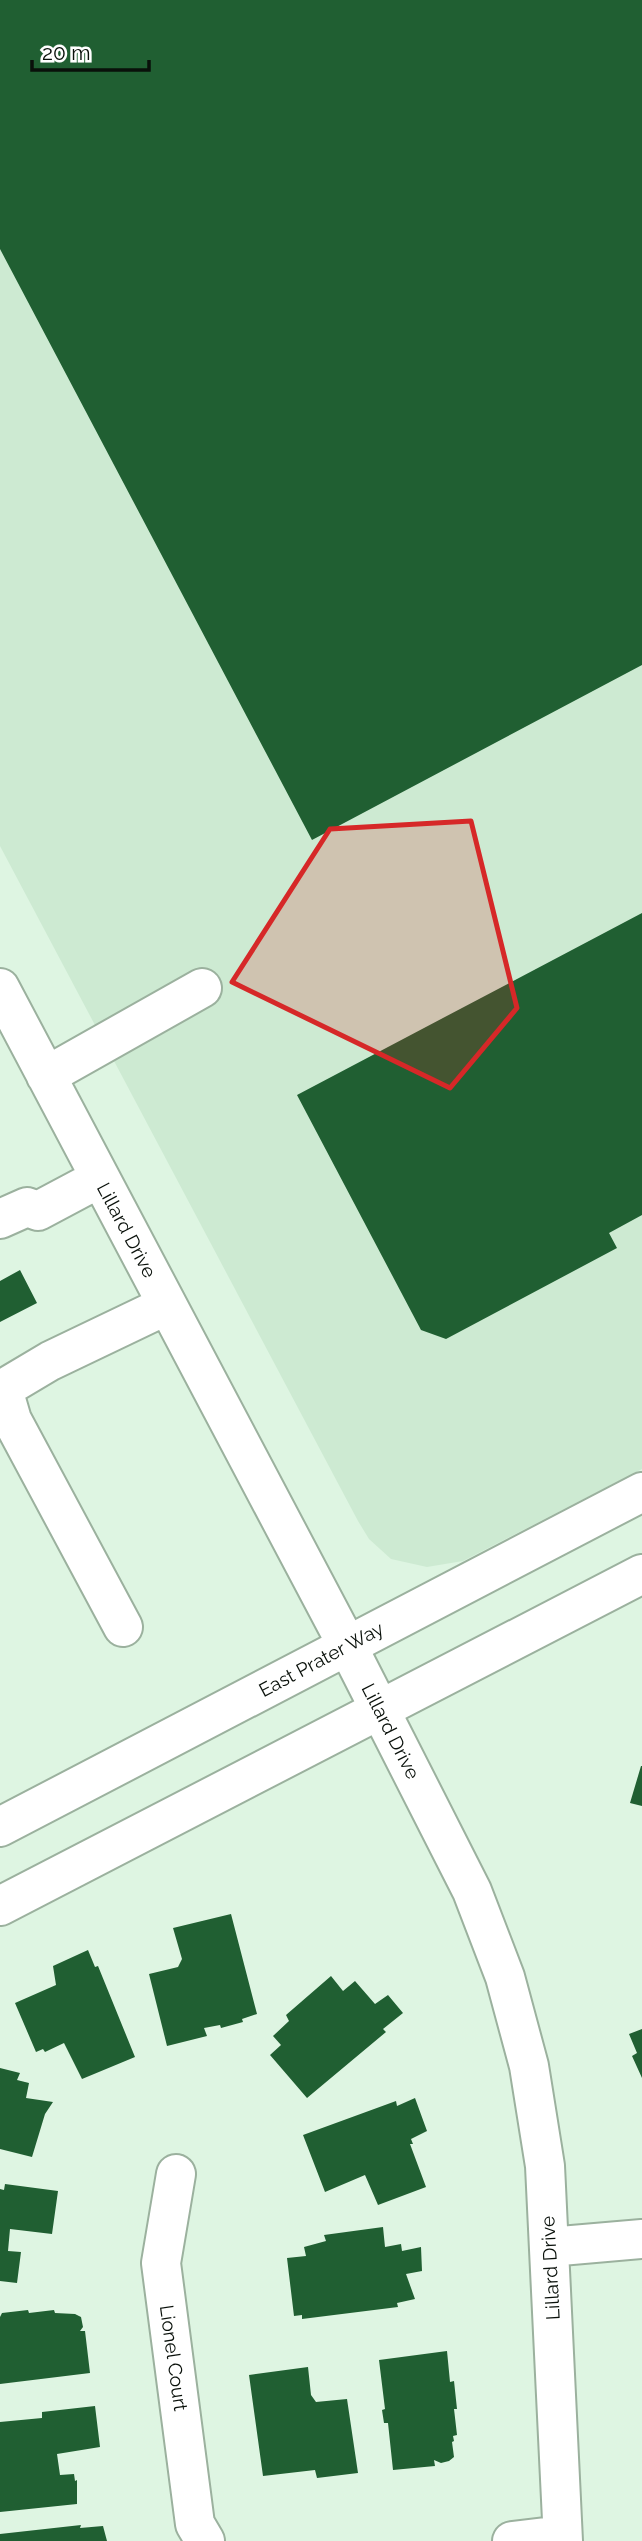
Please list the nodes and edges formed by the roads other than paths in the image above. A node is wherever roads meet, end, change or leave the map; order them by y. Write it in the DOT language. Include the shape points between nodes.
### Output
graph roads {
  1 [pos="0,988"];
  2 [pos="202,988"];
  3 [pos="46,1076"];
  4 [pos="100,1178"];
  5 [pos="38,1211"];
  6 [pos="0,1219"];
  7 [pos="0,1240"];
  8 [pos="167,1305"];
  9 [pos="642,1492"];
  10 [pos="642,1574"];
  11 [pos="122,1627"];
  12 [pos="347,1644"];
  13 [pos="380,1710"];
  14 [pos="0,1827"];
  15 [pos="0,1906"];
  16 [pos="176,2174"];
  17 [pos="642,2239"];
  18 [pos="550,2248"];
  19 [pos="562,2538"];
  20 [pos="205,2541"];
  21 [pos="512,2541"];
  1 -- 3 [label="street, Lillard Drive"];
  2 -- 3 [label="street"];
  3 -- 4 [label="street, Lillard Drive"];
  4 -- 5 [label="street"];
  4 -- 8 [label="street, Lillard Drive"];
  5 -- 6 [label="street" via="27,1207"];
  5 -- 7 [label="street" via="35,1228 6,1242"];
  8 -- 11 [label="street" via="3,1389 12,1420"];
  8 -- 12 [label="street, Lillard Drive"];
  9 -- 12 [label="street, East Prater Way"];
  10 -- 13 [label="street"];
  12 -- 13 [label="street, Lillard Drive"];
  12 -- 14 [label="street, East Prater Way"];
  13 -- 15 [label="street"];
  13 -- 18 [label="street, Lillard Drive" via="472,1891 505,1976 531,2079 545,2166"];
  16 -- 20 [label="street, Lionel Court" via="161,2263 195,2524"];
  17 -- 18 [label="street"];
  18 -- 19 [label="street, Lillard Drive"];
  19 -- 21 [label="street"];
}
